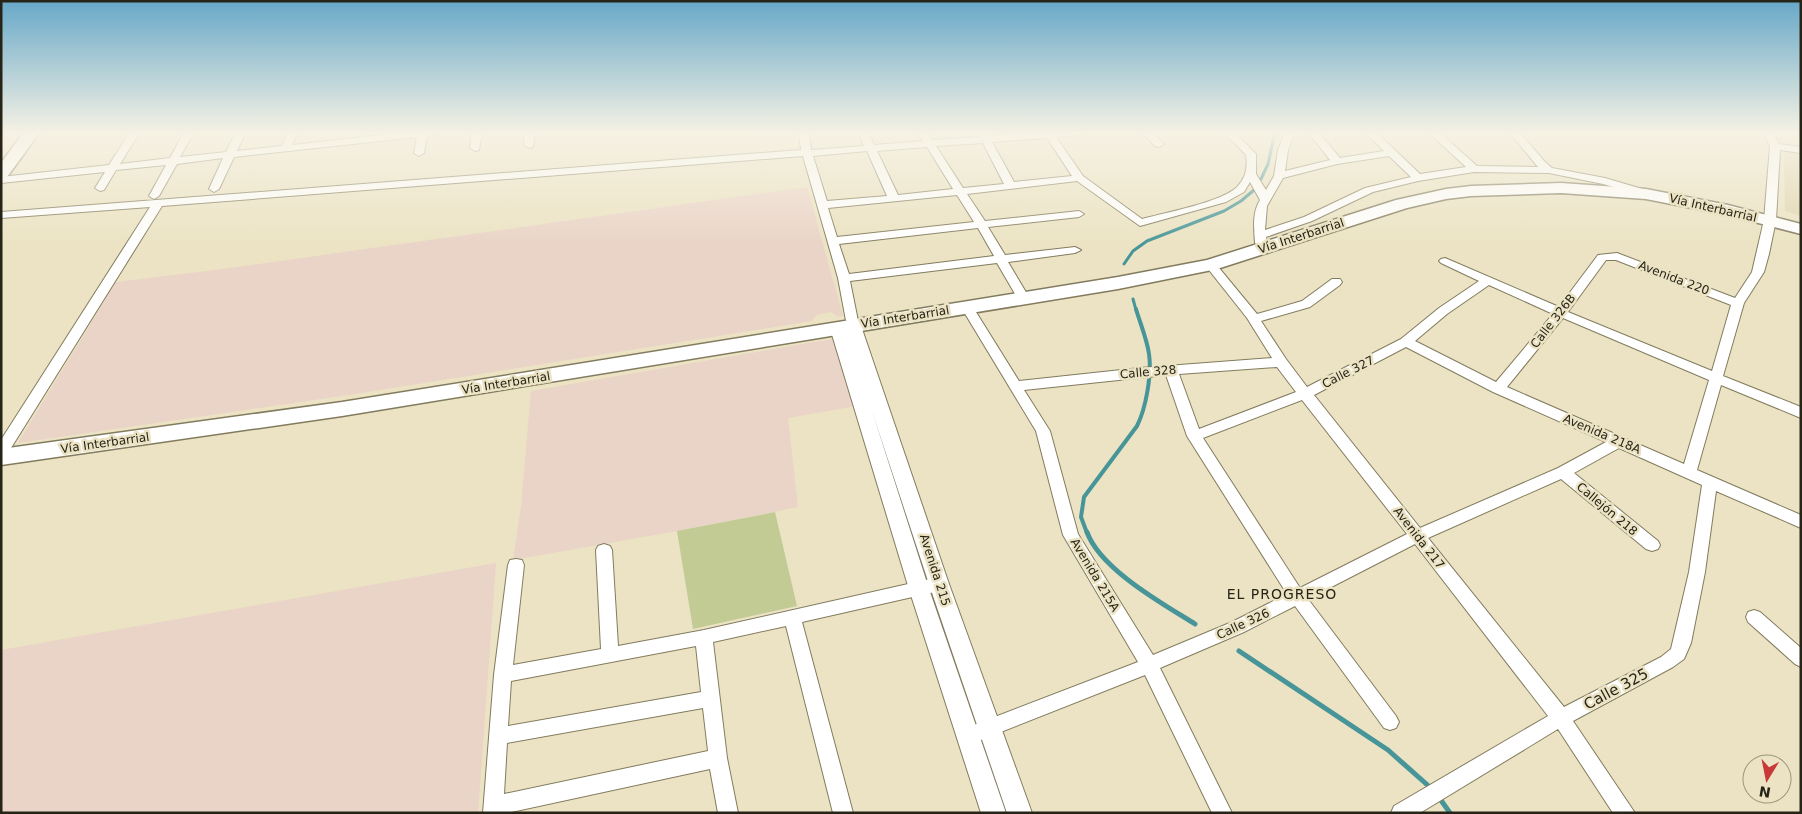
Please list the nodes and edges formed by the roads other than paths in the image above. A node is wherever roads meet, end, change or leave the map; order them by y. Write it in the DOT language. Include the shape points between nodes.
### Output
graph roads {
  1 [pos="63,170"];
  2 [pos="111,170"];
  3 [pos="169,170"];
  4 [pos="223,170"];
  5 [pos="580,170"];
  6 [pos="812,170"];
  7 [pos="881,170"];
  8 [pos="945,170"];
  9 [pos="1002,170"];
  10 [pos="1074,170"];
  11 [pos="1251,170"];
  12 [pos="1281,170"];
  13 [pos="1303,170"];
  14 [pos="1409,170"];
  15 [pos="1468,170"];
  16 [pos="1549,170"];
  17 [pos="1773,170"];
  18 [pos="1,173"];
  19 [pos="1251,174"];
  20 [pos="1280,176"];
  21 [pos="1079,178"];
  22 [pos="1418,178"];
  23 [pos="1,180"];
  24 [pos="1011,187"];
  25 [pos="100,188"];
  26 [pos="214,189"];
  27 [pos="959,192"];
  28 [pos="1646,194"];
  29 [pos="894,198"];
  30 [pos="1265,199"];
  31 [pos="155,200"];
  32 [pos="822,205"];
  33 [pos="1079,214"];
  34 [pos="1,215"];
  35 [pos="1770,220"];
  36 [pos="981,224"];
  37 [pos="1801,229"];
  38 [pos="833,241"];
  39 [pos="1261,242"];
  40 [pos="1075,250"];
  41 [pos="1609,255"];
  42 [pos="1002,260"];
  43 [pos="1445,261"];
  44 [pos="1211,265"];
  45 [pos="844,278"];
  46 [pos="1487,280"];
  47 [pos="1336,282"];
  48 [pos="1024,299"];
  49 [pos="1738,303"];
  50 [pos="967,307"];
  51 [pos="1561,313"];
  52 [pos="1254,319"];
  53 [pos="846,327"];
  54 [pos="1406,342"];
  55 [pos="1281,362"];
  56 [pos="1169,370"];
  57 [pos="1716,377"];
  58 [pos="1016,386"];
  59 [pos="1498,389"];
  60 [pos="1305,394"];
  61 [pos="1801,414"];
  62 [pos="1194,436"];
  63 [pos="1618,442"];
  64 [pos="1,452"];
  65 [pos="1,458"];
  66 [pos="1688,471"];
  67 [pos="1563,472"];
  68 [pos="1710,480"];
  69 [pos="1801,522"];
  70 [pos="1417,536"];
  71 [pos="1652,546"];
  72 [pos="604,550"];
  73 [pos="516,566"];
  74 [pos="939,584"];
  75 [pos="919,589"];
  76 [pos="1298,598"];
  77 [pos="1754,617"];
  78 [pos="793,618"];
  79 [pos="704,637"];
  80 [pos="610,656"];
  81 [pos="1801,659"];
  82 [pos="1149,665"];
  83 [pos="504,675"];
  84 [pos="712,698"];
  85 [pos="1560,718"];
  86 [pos="1390,722"];
  87 [pos="990,728"];
  88 [pos="498,736"];
  89 [pos="968,736"];
  90 [pos="718,758"];
  91 [pos="493,809"];
  92 [pos="728,813"];
  93 [pos="843,813"];
  94 [pos="994,813"];
  95 [pos="1020,813"];
  96 [pos="1222,813"];
  97 [pos="1401,813"];
  98 [pos="1625,813"];
  1 -- 18 [label="street"];
  1 -- 23 [label="street"];
  2 -- 25 [label="street"];
  3 -- 31 [label="street"];
  4 -- 26 [label="street"];
  5 -- 31 [label="street"];
  6 -- 32 [label="street"];
  7 -- 29 [label="street"];
  8 -- 27 [label="street"];
  9 -- 24 [label="street"];
  10 -- 21 [label="street"];
  11 -- 19 [label="street"];
  12 -- 20 [label="street"];
  13 -- 20 [label="street"];
  14 -- 22 [label="street"];
  15 -- 22 [label="street"];
  16 -- 28 [label="street" via="1605,181"];
  17 -- 35 [label="street"];
  19 -- 21 [label="street" via="1246,184 1232,196 1140,223"];
  19 -- 30 [label="street"];
  20 -- 30 [label="street"];
  21 -- 24 [label="street"];
  22 -- 39 [label="street" via="1368,190"];
  24 -- 27 [label="street"];
  27 -- 29 [label="street"];
  27 -- 36 [label="street"];
  28 -- 35 [label="main road, Vía Interbarrial"];
  28 -- 39 [label="main road, Vía Interbarrial" via="1528,188 1446,194"];
  29 -- 32 [label="street"];
  30 -- 39 [label="street" via="1260,215"];
  31 -- 34 [label="street"];
  31 -- 64 [label="street"];
  32 -- 38 [label="street"];
  33 -- 36 [label="street"];
  35 -- 37 [label="main road, Vía Interbarrial"];
  35 -- 49 [label="street" via="1758,272"];
  36 -- 38 [label="street"];
  36 -- 42 [label="street"];
  38 -- 45 [label="street"];
  39 -- 44 [label="main road, Vía Interbarrial"];
  40 -- 42 [label="street"];
  41 -- 49 [label="street, Avenida 220"];
  41 -- 51 [label="street, Calle 326B" via="1602,257"];
  42 -- 45 [label="street"];
  42 -- 48 [label="street"];
  43 -- 46 [label="street"];
  44 -- 48 [label="main road, Vía Interbarrial"];
  44 -- 52 [label="street, Avenida 217"];
  45 -- 53 [label="street"];
  46 -- 51 [label="street"];
  46 -- 54 [label="street, Calle 327" via="1443,310"];
  47 -- 52 [label="street" via="1306,304"];
  48 -- 50 [label="main road, Vía Interbarrial"];
  49 -- 57 [label="street"];
  50 -- 53 [label="main road, Vía Interbarrial"];
  50 -- 58 [label="street, Avenida 215A"];
  51 -- 57 [label="street"];
  51 -- 59 [label="street, Calle 326B"];
  52 -- 55 [label="street, Avenida 217"];
  53 -- 65 [label="main road, Vía Interbarrial" via="342,409"];
  53 -- 74 [label="street, Avenida 215"];
  53 -- 75 [label="street, Avenida 215"];
  54 -- 59 [label="street, Avenida 218A"];
  54 -- 60 [label="street, Calle 327"];
  55 -- 56 [label="street, Calle 328"];
  55 -- 60 [label="street, Avenida 217"];
  56 -- 58 [label="street, Calle 328"];
  56 -- 62 [label="street"];
  57 -- 61 [label="street"];
  57 -- 66 [label="street"];
  58 -- 82 [label="street, Avenida 215A" via="1043,431 1072,534"];
  59 -- 63 [label="street, Avenida 218A"];
  60 -- 62 [label="street, Calle 327"];
  60 -- 70 [label="street, Avenida 217"];
  62 -- 76 [label="street"];
  63 -- 66 [label="street, Avenida 218A"];
  63 -- 67 [label="street, Calle 326"];
  66 -- 68 [label="street, Avenida 218A"];
  67 -- 70 [label="street, Calle 326"];
  67 -- 71 [label="street, Callejón 218"];
  68 -- 69 [label="street, Avenida 218A"];
  68 -- 85 [label="street, Calle 325" via="1697,572 1678,654"];
  70 -- 76 [label="street, Calle 326"];
  70 -- 85 [label="street, Avenida 217"];
  72 -- 80 [label="street"];
  73 -- 83 [label="street"];
  74 -- 75 [label="street"];
  74 -- 87 [label="street, Avenida 215"];
  75 -- 78 [label="street"];
  75 -- 89 [label="street, Avenida 215"];
  76 -- 82 [label="street, Calle 326"];
  76 -- 86 [label="street"];
  77 -- 81 [label="street"];
  78 -- 79 [label="street"];
  78 -- 93 [label="street"];
  79 -- 80 [label="street"];
  79 -- 84 [label="street"];
  80 -- 83 [label="street"];
  82 -- 87 [label="street, Calle 326"];
  82 -- 96 [label="street, Avenida 215A"];
  83 -- 88 [label="street"];
  84 -- 88 [label="street"];
  84 -- 90 [label="street"];
  85 -- 97 [label="street, Calle 325"];
  85 -- 98 [label="street, Avenida 217"];
  87 -- 89 [label="street, Calle 326"];
  87 -- 95 [label="street, Avenida 215"];
  88 -- 91 [label="street"];
  89 -- 94 [label="street, Avenida 215"];
  90 -- 91 [label="street"];
  90 -- 92 [label="street"];
}
